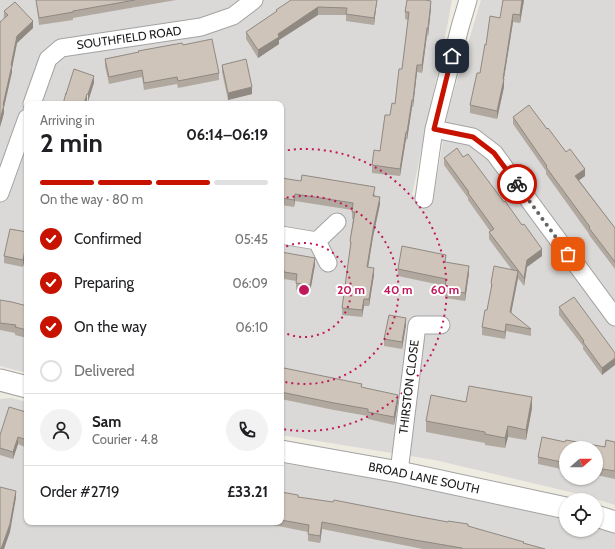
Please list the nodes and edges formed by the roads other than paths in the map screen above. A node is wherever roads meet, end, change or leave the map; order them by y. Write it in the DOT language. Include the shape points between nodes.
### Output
graph roads {
  1 [pos="254,0"];
  2 [pos="468,0"];
  3 [pos="33,101"];
  4 [pos="434,129"];
  5 [pos="24,134"];
  6 [pos="20,155"];
  7 [pos="0,192"];
  8 [pos="424,199"];
  9 [pos="337,222"];
  10 [pos="284,236"];
  11 [pos="317,241"];
  12 [pos="328,263"];
  13 [pos="615,317"];
  14 [pos="441,325"];
  15 [pos="0,380"];
  16 [pos="24,386"];
  17 [pos="284,452"];
  18 [pos="399,472"];
  19 [pos="559,506"];
  20 [pos="603,518"];
  21 [pos="615,522"];
  1 -- 3 [label="street, SOUTHFIELD ROAD" via="233,16 201,27 61,48 48,59"];
  2 -- 4 [label="street"];
  4 -- 8 [label="street"];
  4 -- 13 [label="street" via="473,137 494,153"];
  5 -- 6 [label="street"];
  6 -- 7 [label="street"];
  9 -- 11 [label="street"];
  10 -- 11 [label="street"];
  11 -- 12 [label="street"];
  14 -- 18 [label="street, THIRSTON CLOSE" via="417,325"];
  15 -- 16 [label="street"];
  17 -- 18 [label="street, BROAD LANE SOUTH"];
  18 -- 19 [label="street, BROAD LANE SOUTH"];
  20 -- 21 [label="street"];
}
